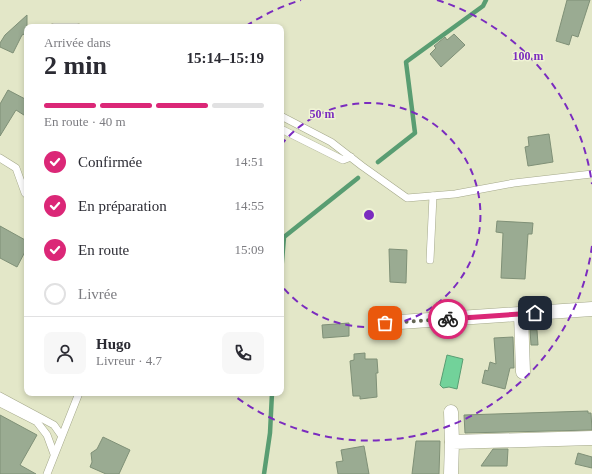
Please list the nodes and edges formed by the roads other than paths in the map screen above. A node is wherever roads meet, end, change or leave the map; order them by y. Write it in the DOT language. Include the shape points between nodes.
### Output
graph roads {
  1 [pos="284,118"];
  2 [pos="284,130"];
  3 [pos="351,157"];
  4 [pos="0,158"];
  5 [pos="592,174"];
  6 [pos="24,193"];
  7 [pos="433,196"];
  8 [pos="430,260"];
  9 [pos="592,309"];
  10 [pos="521,314"];
  11 [pos="385,323"];
  12 [pos="523,372"];
  13 [pos="0,396"];
  14 [pos="78,396"];
  15 [pos="0,404"];
  16 [pos="452,412"];
  17 [pos="62,435"];
  18 [pos="592,438"];
  19 [pos="452,442"];
  20 [pos="54,454"];
  21 [pos="47,474"];
  22 [pos="451,474"];
  1 -- 3 [label="lane" via="331,142"];
  2 -- 3 [label="lane" via="343,160"];
  3 -- 7 [label="lane" via="407,198"];
  4 -- 6 [label="lane" via="16,168"];
  5 -- 7 [label="lane"];
  7 -- 8 [label="lane"];
  9 -- 10 [label="street"];
  10 -- 11 [label="street"];
  10 -- 12 [label="street"];
  13 -- 17 [label="lane" via="54,425"];
  14 -- 17 [label="lane"];
  15 -- 20 [label="lane" via="37,422 47,435"];
  16 -- 19 [label="street"];
  17 -- 20 [label="lane"];
  18 -- 19 [label="street"];
  19 -- 22 [label="street"];
  20 -- 21 [label="lane"];
}
